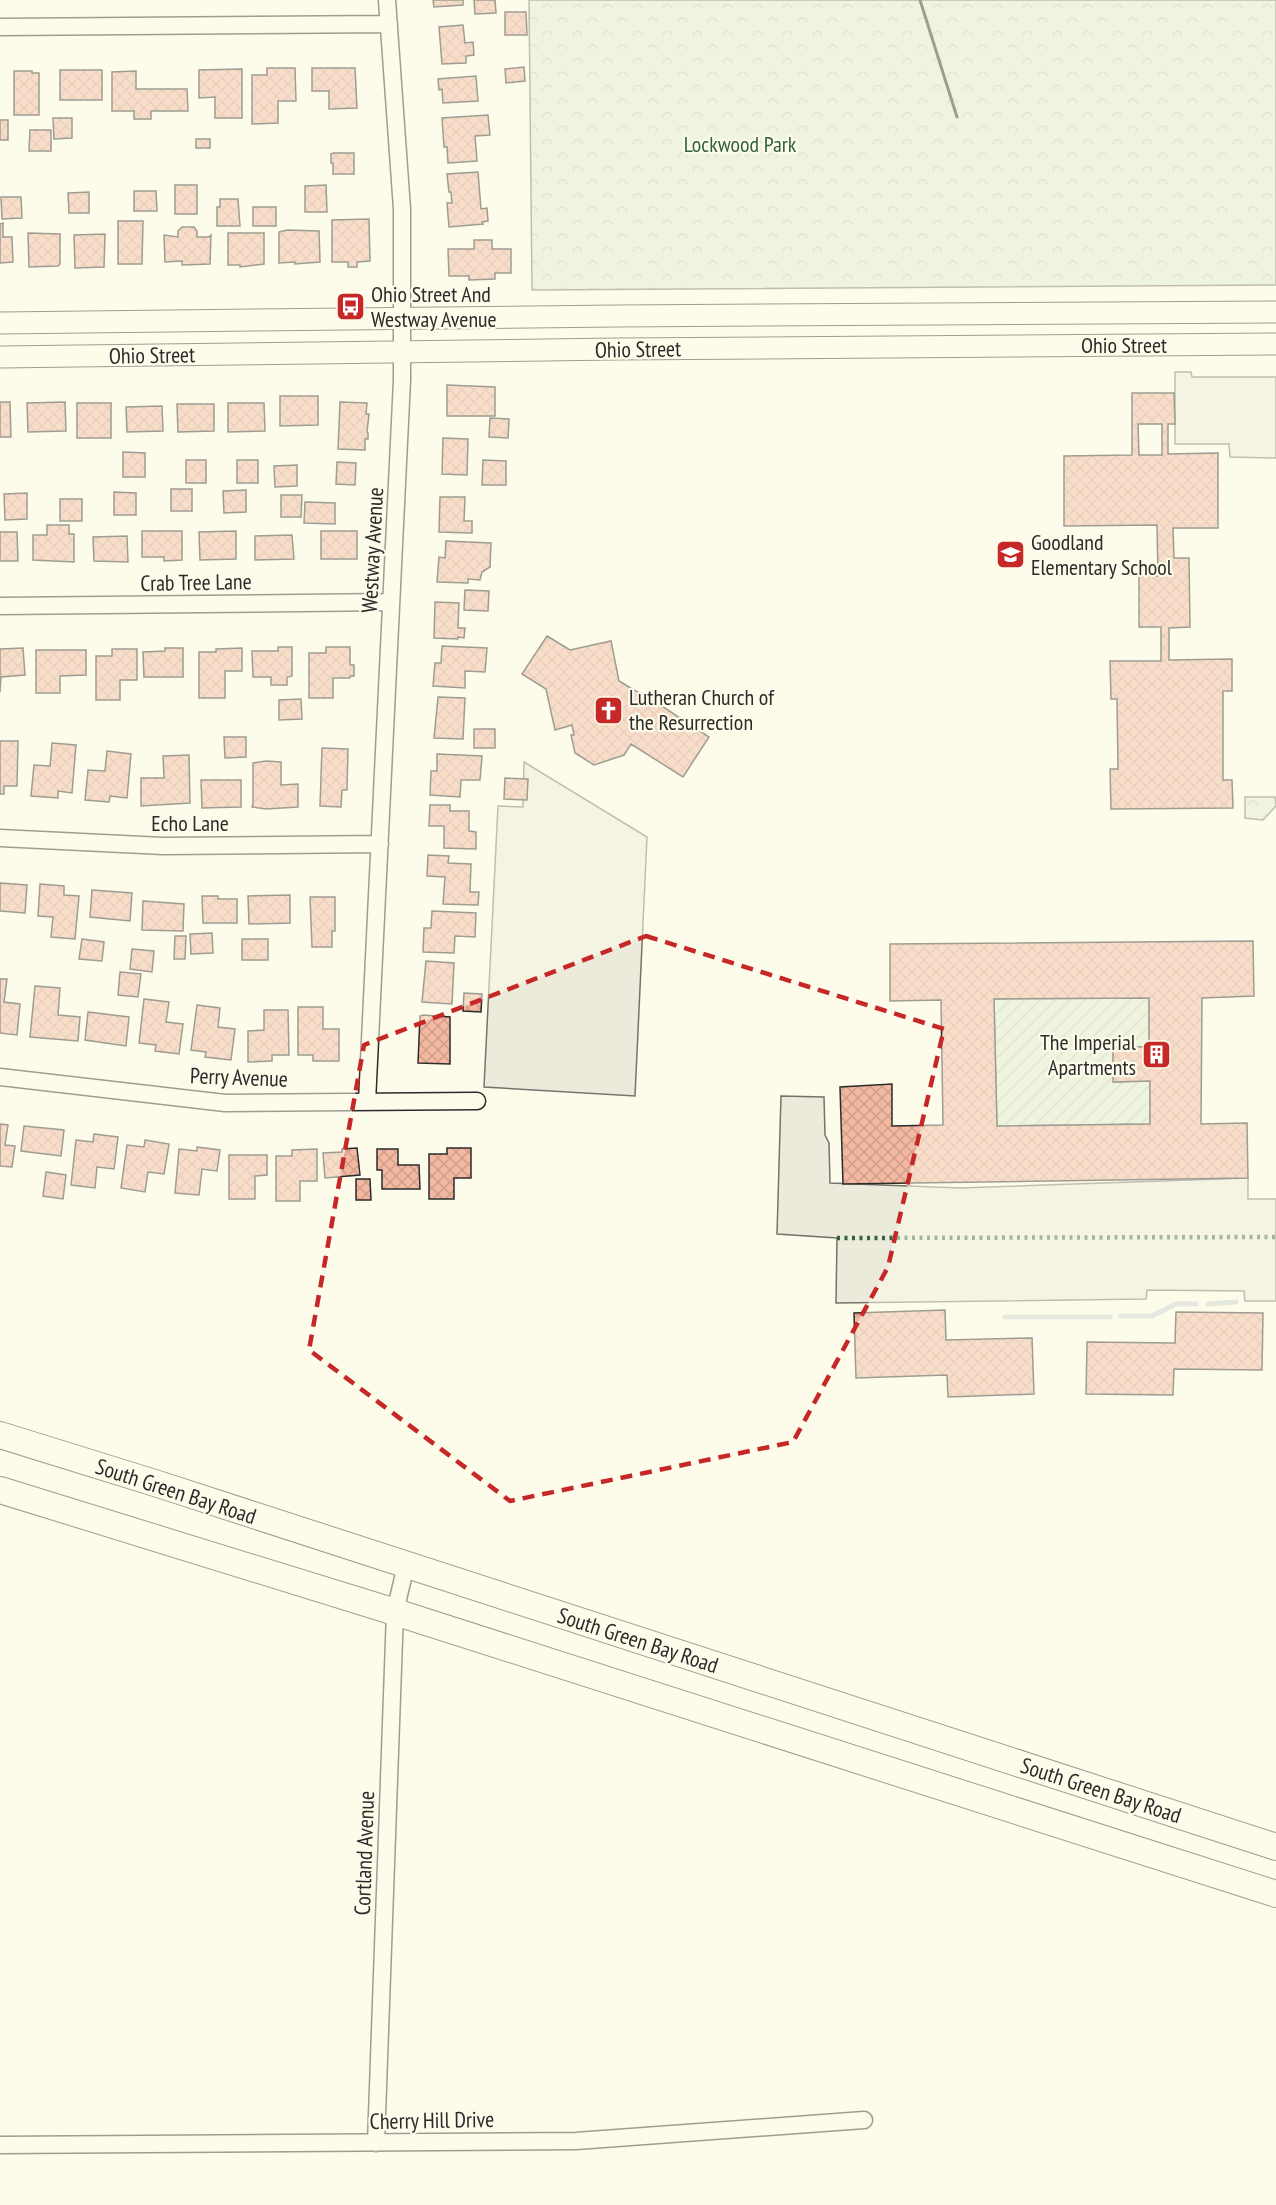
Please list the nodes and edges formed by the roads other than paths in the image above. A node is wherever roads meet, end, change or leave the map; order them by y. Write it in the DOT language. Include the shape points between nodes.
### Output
graph roads {
  1 [pos="387,0"];
  2 [pos="389,24"];
  3 [pos="0,27"];
  4 [pos="1276,312"];
  5 [pos="1023,313"];
  6 [pos="402,319"];
  7 [pos="0,323"];
  8 [pos="69,323"];
  9 [pos="1276,344"];
  10 [pos="1023,346"];
  11 [pos="403,351"];
  12 [pos="69,356"];
  13 [pos="0,357"];
  14 [pos="392,602"];
  15 [pos="0,606"];
  16 [pos="0,838"];
  17 [pos="380,844"];
  18 [pos="0,1077"];
  19 [pos="477,1101"];
  20 [pos="367,1102"];
  21 [pos="0,1435"];
  22 [pos="0,1490"];
  23 [pos="406,1565"];
  24 [pos="395,1612"];
  25 [pos="1276,1847"];
  26 [pos="1276,1894"];
  27 [pos="864,2120"];
  28 [pos="376,2143"];
  29 [pos="0,2145"];
  1 -- 2 [label="street, Westway Avenue"];
  2 -- 3 [label="street"];
  2 -- 6 [label="street, Westway Avenue" via="402,209"];
  4 -- 5 [label="street, Ohio Street"];
  5 -- 6 [label="street, Ohio Street"];
  5 -- 10 [label="street"];
  6 -- 8 [label="street, Ohio Street"];
  6 -- 11 [label="street, Westway Avenue"];
  7 -- 8 [label="street, Ohio Street"];
  8 -- 12 [label="street"];
  9 -- 10 [label="street, Ohio Street"];
  10 -- 11 [label="street, Ohio Street"];
  11 -- 12 [label="street, Ohio Street"];
  11 -- 14 [label="street, Westway Avenue"];
  12 -- 13 [label="street, Ohio Street"];
  14 -- 15 [label="street, Crab Tree Lane"];
  14 -- 17 [label="street, Westway Avenue"];
  16 -- 17 [label="street, Echo Lane" via="163,846"];
  17 -- 20 [label="street, Westway Avenue"];
  18 -- 20 [label="street, Perry Avenue" via="225,1103"];
  19 -- 20 [label="street, Perry Avenue"];
  21 -- 23 [label="main road, South Green Bay Road"];
  22 -- 24 [label="main road, South Green Bay Road"];
  23 -- 24 [label="street, Cortland Avenue"];
  23 -- 25 [label="main road, South Green Bay Road"];
  24 -- 26 [label="main road, South Green Bay Road"];
  24 -- 28 [label="street, Cortland Avenue"];
  27 -- 28 [label="street, Cherry Hill Drive" via="576,2141"];
  28 -- 29 [label="street, Cherry Hill Drive"];
}
